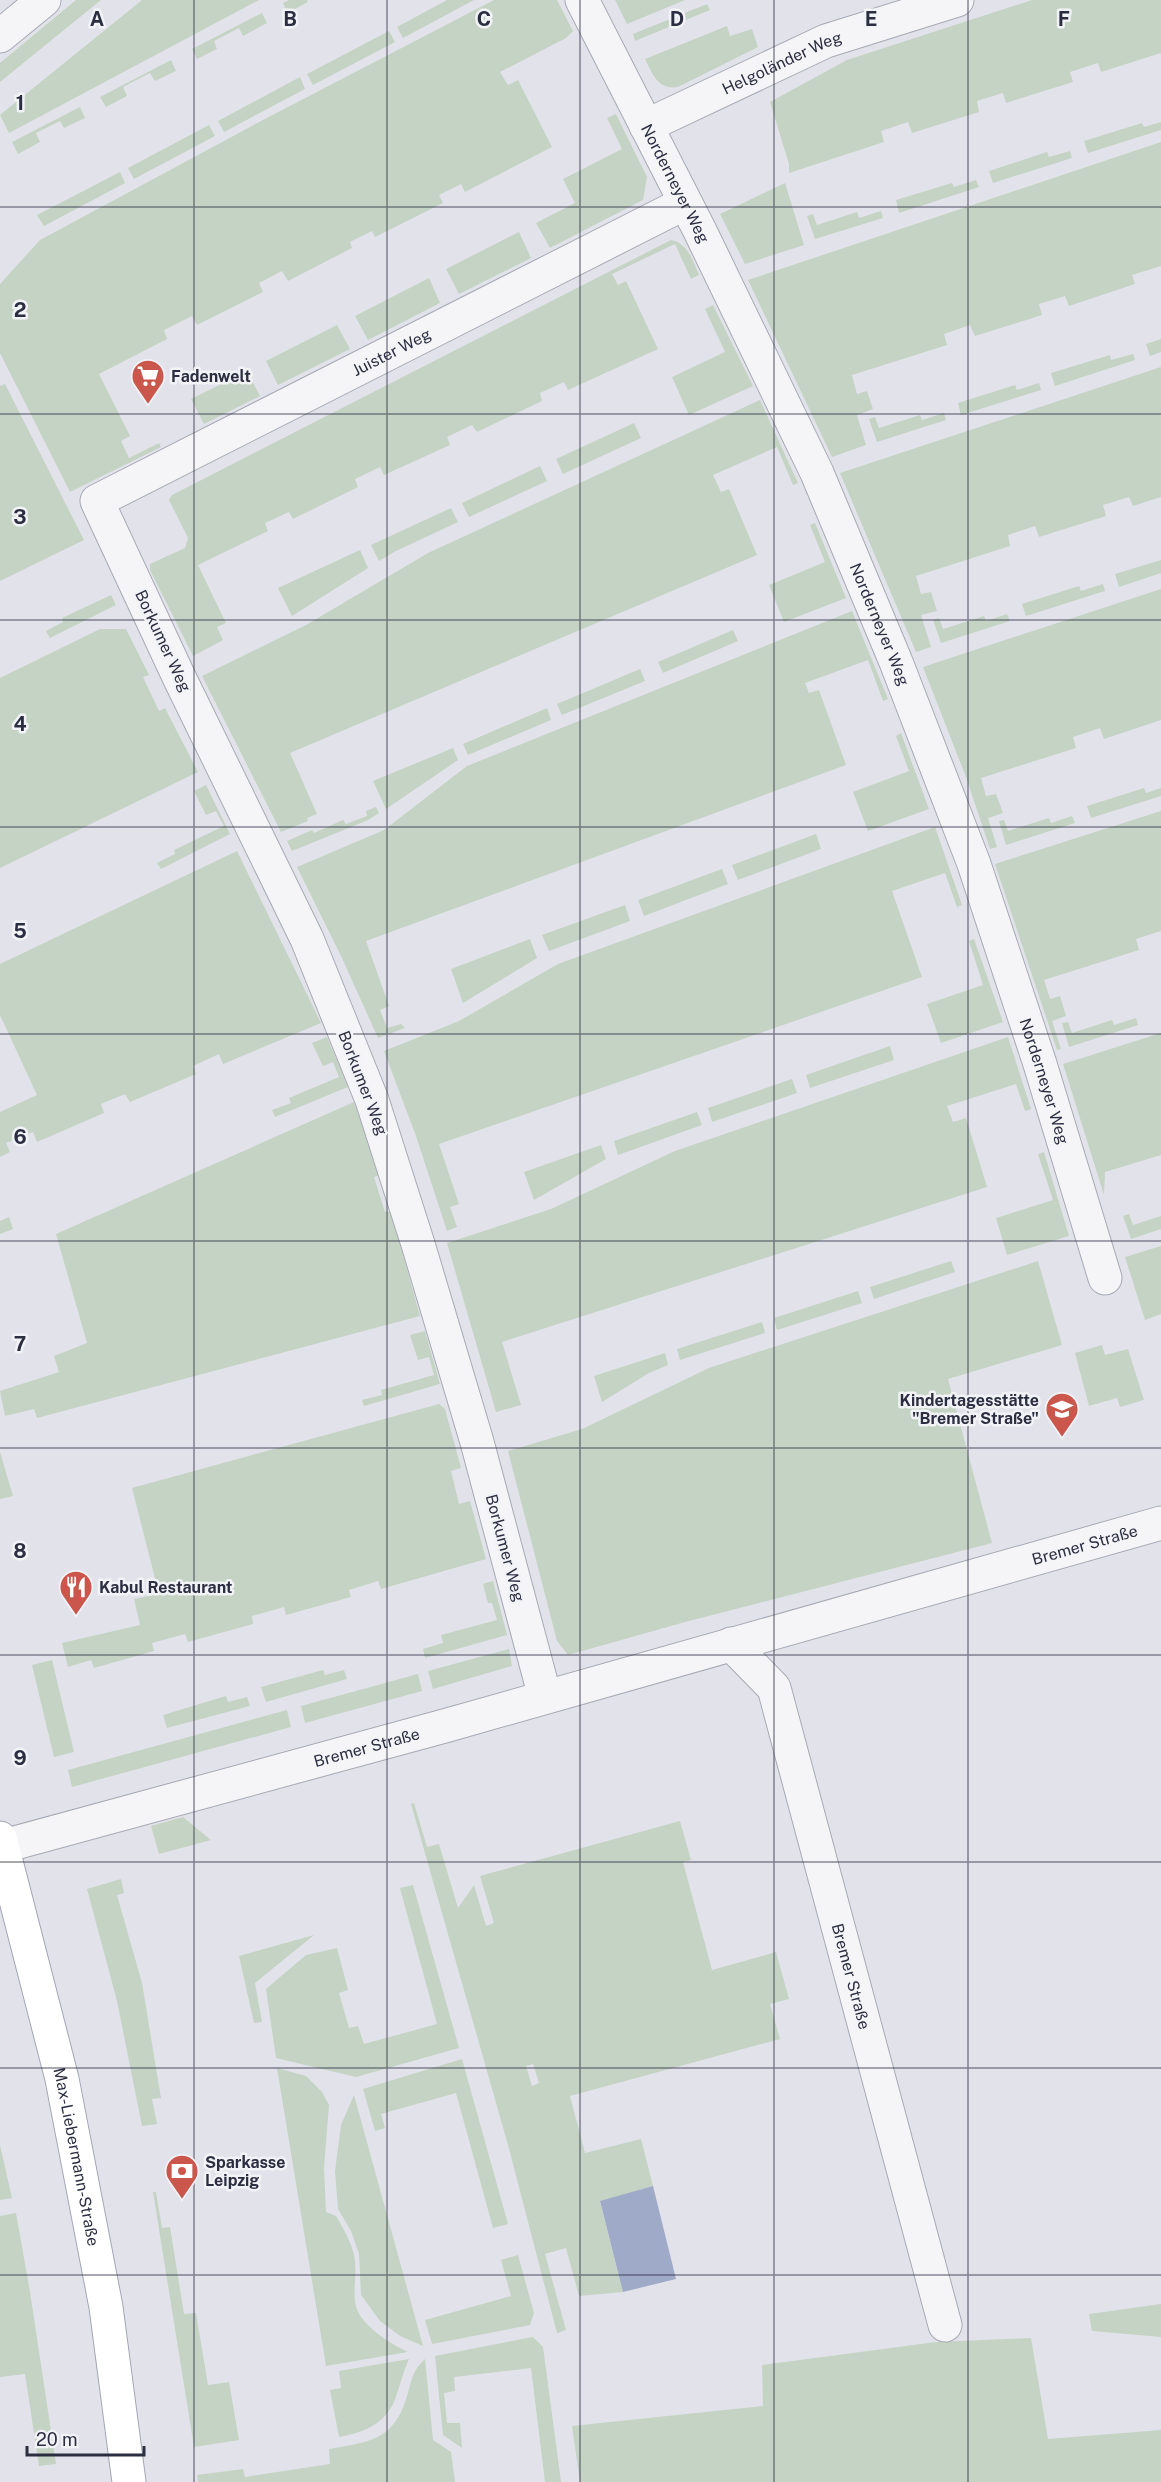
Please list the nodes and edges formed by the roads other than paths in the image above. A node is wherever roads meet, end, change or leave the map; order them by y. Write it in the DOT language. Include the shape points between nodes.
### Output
graph roads {
  1 [pos="44,0"];
  2 [pos="582,0"];
  3 [pos="957,0"];
  4 [pos="0,36"];
  5 [pos="646,126"];
  6 [pos="685,203"];
  7 [pos="97,501"];
  8 [pos="1105,1278"];
  9 [pos="1161,1523"];
  10 [pos="731,1644"];
  11 [pos="545,1697"];
  12 [pos="1,1844"];
  13 [pos="945,2325"];
  14 [pos="129,2482"];
  1 -- 4 [label="street"];
  2 -- 5 [label="street, Norderneyer Weg"];
  3 -- 5 [label="street, Helgoländer Weg" via="826,41"];
  5 -- 6 [label="street, Norderneyer Weg"];
  6 -- 7 [label="street, Juister Weg"];
  6 -- 8 [label="street, Norderneyer Weg" via="817,473 896,662 974,864"];
  7 -- 11 [label="street, Borkumer Weg" via="307,939 372,1100 477,1442"];
  9 -- 10 [label="street, Bremer Straße"];
  10 -- 11 [label="street, Bremer Straße"];
  10 -- 13 [label="street, Bremer Straße" via="774,1688"];
  11 -- 12 [label="street, Bremer Straße"];
  12 -- 14 [label="main road, Max-Liebermann-Straße" via="62,2079 106,2307"];
}
